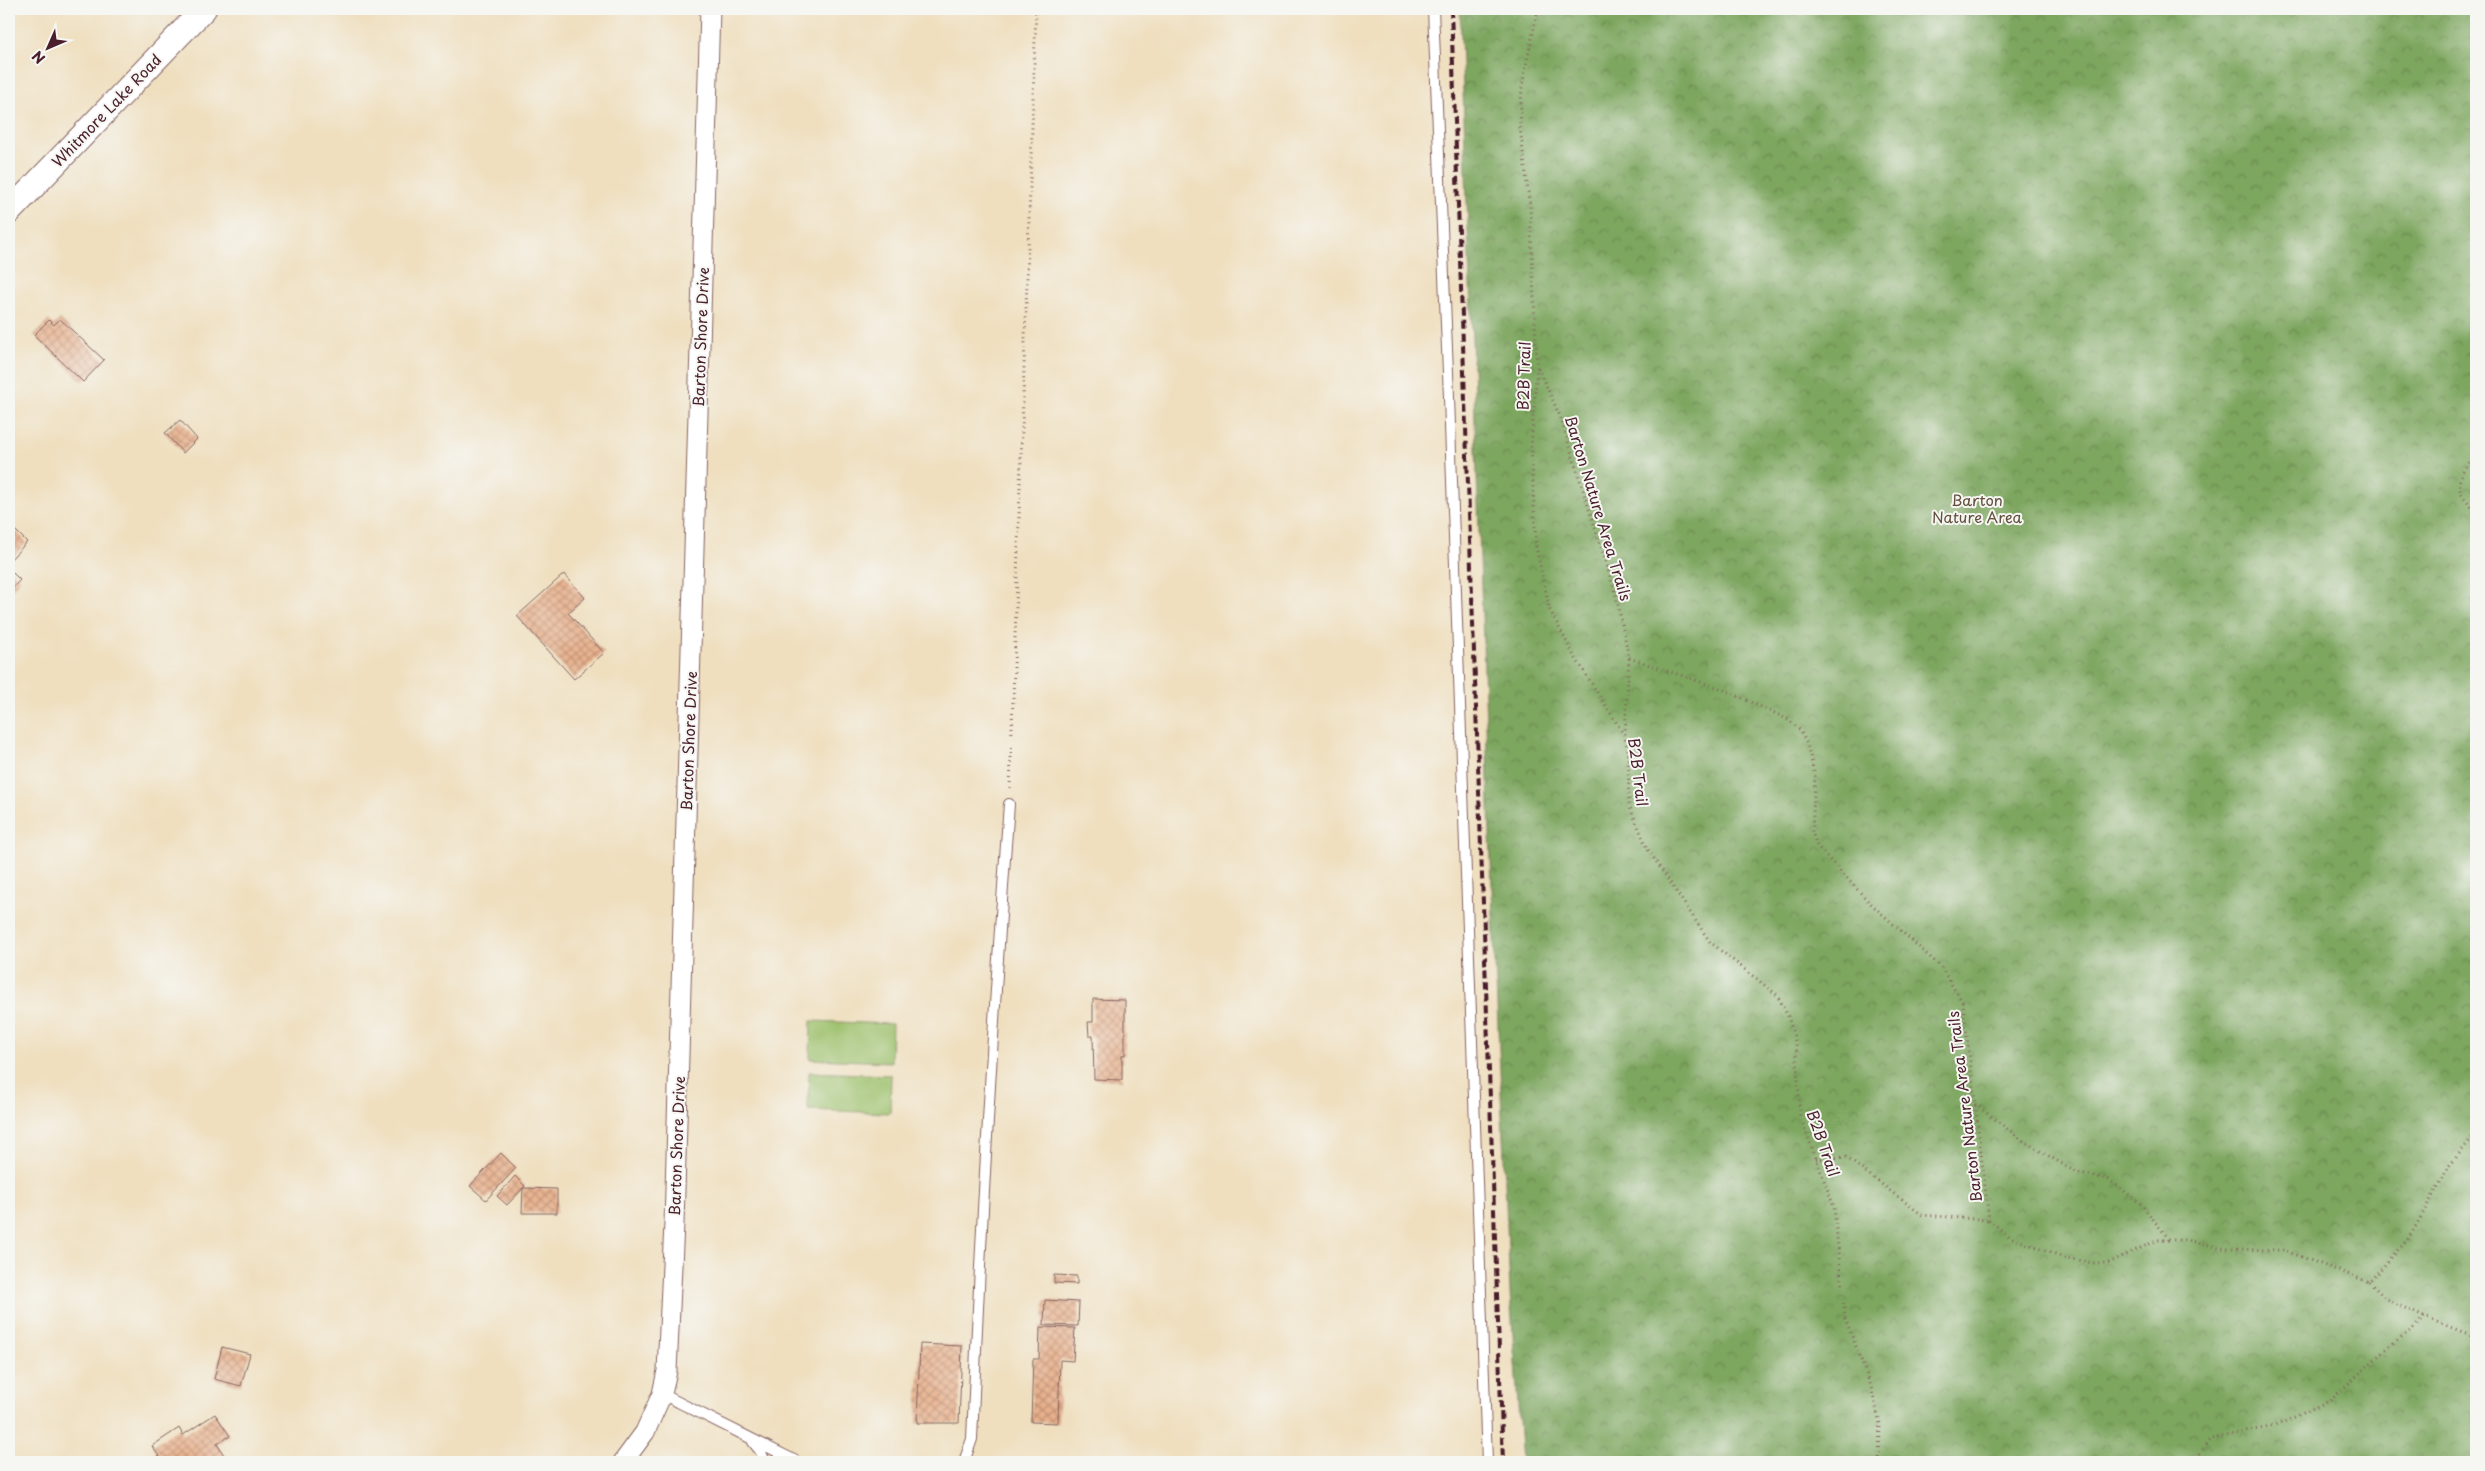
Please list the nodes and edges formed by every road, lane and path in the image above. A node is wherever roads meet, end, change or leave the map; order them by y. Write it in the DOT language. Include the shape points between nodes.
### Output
graph roads {
  1 [pos="204,9"];
  2 [pos="710,9"];
  3 [pos="1036,9"];
  4 [pos="1433,9"];
  5 [pos="1538,9"];
  6 [pos="9,212"];
  7 [pos="1537,367"];
  8 [pos="2476,455"];
  9 [pos="2476,512"];
  10 [pos="2476,587"];
  11 [pos="2476,629"];
  12 [pos="1629,658"];
  13 [pos="1624,735"];
  14 [pos="1009,804"];
  15 [pos="1975,1104"];
  16 [pos="2476,1133"];
  17 [pos="1816,1160"];
  18 [pos="1989,1220"];
  19 [pos="2170,1240"];
  20 [pos="2369,1282"];
  21 [pos="2424,1317"];
  22 [pos="2476,1337"];
  23 [pos="662,1394"];
  24 [pos="751,1439"];
  25 [pos="623,1462"];
  26 [pos="765,1462"];
  27 [pos="798,1462"];
  28 [pos="964,1462"];
  29 [pos="1486,1462"];
  30 [pos="1879,1462"];
  31 [pos="2194,1462"];
  1 -- 6 [label="street, Whitmore Lake Road"];
  2 -- 23 [label="street, Barton Shore Drive" via="674,1224 667,1371"];
  3 -- 14 [label="path"];
  4 -- 29 [label="lane"];
  5 -- 7 [label="path, B2B Trail" via="1522,85 1520,128 1530,206"];
  7 -- 12 [label="path, Barton Nature Area Trails" via="1560,416 1610,576"];
  7 -- 13 [label="path, B2B Trail" via="1532,446 1536,547 1541,578 1550,610 1573,654"];
  8 -- 9 [label="path" via="2465,464 2460,480 2461,493"];
  10 -- 11 [label="path" via="2473,615"];
  12 -- 13 [label="path, Barton Nature Area Trails"];
  12 -- 15 [label="path, Barton Nature Area Trails" via="1725,690 1789,720 1800,730 1815,776 1812,832 1817,846 1870,904 1941,967 1963,1003"];
  13 -- 17 [label="path, B2B Trail" via="1628,749 1629,805 1647,848 1710,942 1777,995 1788,1016 1796,1044 1800,1115"];
  14 -- 28 [label="lane" via="982,1201 972,1439"];
  15 -- 18 [label="path, Barton Nature Area Trails"];
  15 -- 19 [label="path" via="2022,1140 2076,1172 2108,1179 2140,1203"];
  16 -- 20 [label="path" via="2450,1165 2409,1238"];
  17 -- 18 [label="path, Barton Nature Area Trails" via="1846,1157 1922,1215"];
  17 -- 30 [label="path, B2B Trail" via="1834,1207 1845,1318 1870,1383 1880,1424"];
  18 -- 19 [label="path, Barton Nature Area Trails" via="2010,1238 2066,1258 2094,1263 2108,1263 2158,1240"];
  19 -- 20 [label="path, Barton Nature Area Trails" via="2227,1249 2282,1250"];
  20 -- 21 [label="path, Barton Nature Area Trails" via="2386,1299"];
  21 -- 22 [label="path, Barton Nature Area Trails"];
  21 -- 31 [label="path" via="2331,1400 2275,1426 2210,1439"];
  23 -- 24 [label="lane"];
  23 -- 25 [label="street, Barton Shore Drive" via="645,1432"];
  24 -- 26 [label="lane"];
  24 -- 27 [label="lane"];
}
